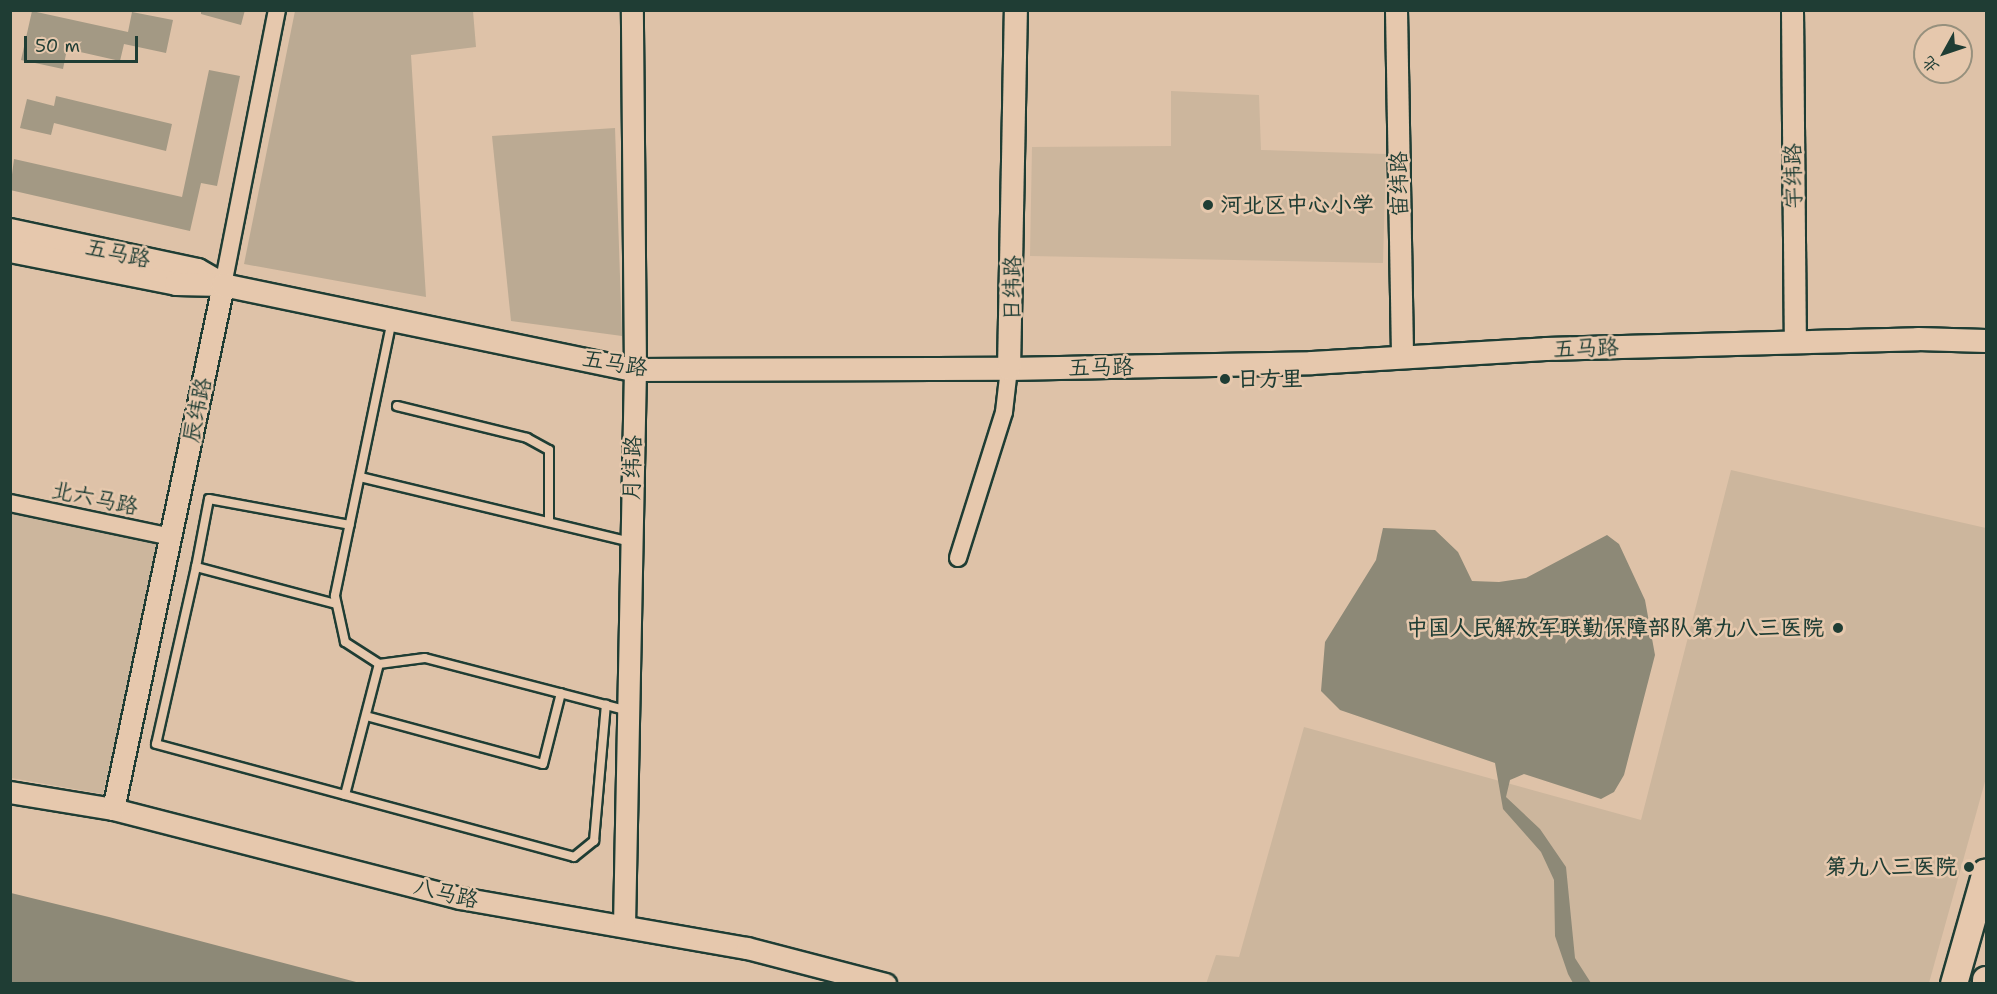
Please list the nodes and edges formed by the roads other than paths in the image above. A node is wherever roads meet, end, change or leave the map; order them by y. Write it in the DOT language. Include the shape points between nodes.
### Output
graph roads {
  1 [pos="277,10"];
  2 [pos="632,10"];
  3 [pos="1016,10"];
  4 [pos="1396,10"];
  5 [pos="1792,10"];
  6 [pos="10,230"];
  7 [pos="10,251"];
  8 [pos="223,285"];
  9 [pos="392,317"];
  10 [pos="1986,341"];
  11 [pos="1795,342"];
  12 [pos="1402,357"];
  13 [pos="1010,369"];
  14 [pos="635,370"];
  15 [pos="397,406"];
  16 [pos="360,477"];
  17 [pos="10,503"];
  18 [pos="549,522"];
  19 [pos="350,525"];
  20 [pos="171,537"];
  21 [pos="630,542"];
  22 [pos="958,558"];
  23 [pos="196,567"];
  24 [pos="336,603"];
  25 [pos="380,664"];
  26 [pos="561,693"];
  27 [pos="616,707"];
  28 [pos="366,716"];
  29 [pos="10,792"];
  30 [pos="345,795"];
  31 [pos="113,809"];
  32 [pos="1986,872"];
  33 [pos="624,926"];
  34 [pos="885,984"];
  35 [pos="1954,984"];
  1 -- 8 [label="street, 辰纬路"];
  2 -- 14 [label="street, 月纬路"];
  3 -- 13 [label="main road, 日纬路"];
  4 -- 12 [label="street, 宙纬路"];
  5 -- 11 [label="street, 宇纬路"];
  6 -- 8 [label="main road, 五马路" via="198,270"];
  7 -- 8 [label="main road, 五马路" via="176,284"];
  8 -- 9 [label="main road, 五马路"];
  8 -- 20 [label="street, 辰纬路"];
  9 -- 14 [label="main road, 五马路"];
  9 -- 16 [label="lane"];
  10 -- 11 [label="main road, 五马路"];
  11 -- 12 [label="main road, 五马路"];
  12 -- 13 [label="main road, 五马路"];
  13 -- 14 [label="main road, 五马路"];
  13 -- 22 [label="street, 日纬路" via="1004,412"];
  14 -- 21 [label="street, 月纬路"];
  15 -- 18 [label="lane" via="527,438 549,450"];
  16 -- 18 [label="lane"];
  16 -- 19 [label="lane"];
  17 -- 20 [label="street, 北六马路"];
  18 -- 21 [label="lane"];
  19 -- 23 [label="lane" via="209,499"];
  19 -- 24 [label="lane"];
  20 -- 31 [label="street, 辰纬路"];
  21 -- 27 [label="street, 月纬路"];
  23 -- 24 [label="lane"];
  23 -- 30 [label="lane" via="156,744"];
  24 -- 25 [label="lane" via="345,642"];
  25 -- 26 [label="lane" via="425,658"];
  25 -- 28 [label="lane"];
  26 -- 27 [label="lane"];
  26 -- 28 [label="lane" via="543,764"];
  27 -- 30 [label="lane" via="594,841 574,857"];
  27 -- 33 [label="street, 月纬路"];
  28 -- 30 [label="lane"];
  29 -- 31 [label="street, 八马路"];
  31 -- 33 [label="street, 八马路" via="460,898"];
  32 -- 35 [label="main road"];
  33 -- 34 [label="street, 八马路" via="747,948"];
}
